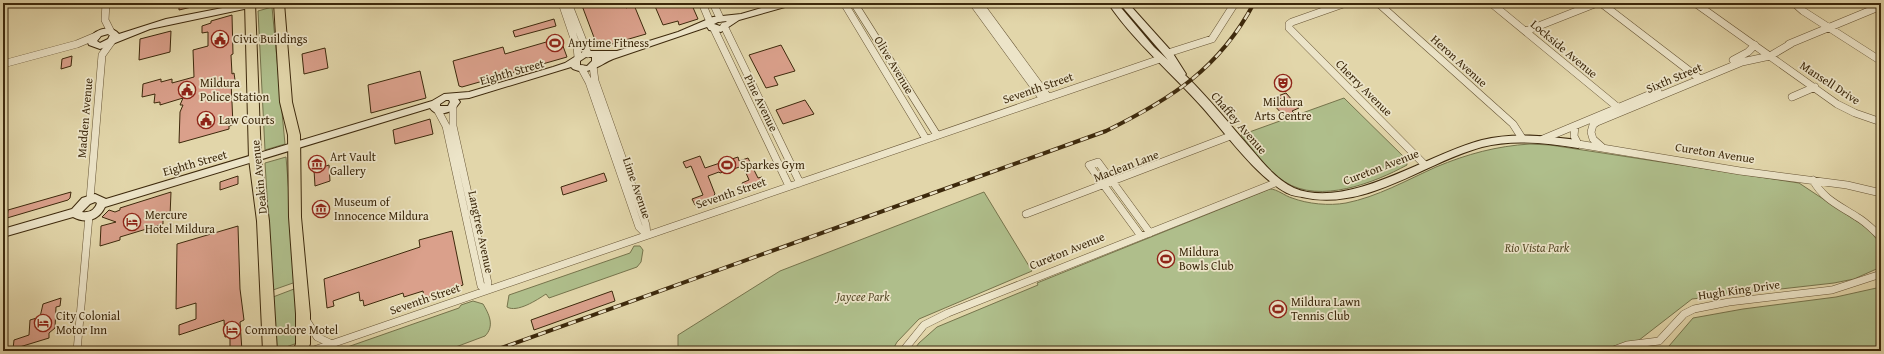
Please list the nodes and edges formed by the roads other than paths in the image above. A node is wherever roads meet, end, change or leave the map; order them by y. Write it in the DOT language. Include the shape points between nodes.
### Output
graph roads {
  1 [pos="106,3"];
  2 [pos="234,3"];
  3 [pos="279,3"];
  4 [pos="562,3"];
  5 [pos="568,3"];
  6 [pos="702,3"];
  7 [pos="713,3"];
  8 [pos="789,3"];
  9 [pos="844,3"];
  10 [pos="854,3"];
  11 [pos="973,3"];
  12 [pos="979,3"];
  13 [pos="1112,3"];
  14 [pos="1235,3"];
  15 [pos="1346,3"];
  16 [pos="1378,3"];
  17 [pos="1491,3"];
  18 [pos="1597,3"];
  19 [pos="1601,3"];
  20 [pos="1695,3"];
  21 [pos="1794,3"];
  22 [pos="253,4"];
  23 [pos="1881,6"];
  24 [pos="1124,8"];
  25 [pos="195,16"];
  26 [pos="105,20"];
  27 [pos="724,25"];
  28 [pos="713,28"];
  29 [pos="1829,28"];
  30 [pos="1526,31"];
  31 [pos="97,35"];
  32 [pos="112,36"];
  33 [pos="95,45"];
  34 [pos="1755,45"];
  35 [pos="62,49"];
  36 [pos="1169,54"];
  37 [pos="1767,54"];
  38 [pos="102,55"];
  39 [pos="593,59"];
  40 [pos="1160,59"];
  41 [pos="1881,61"];
  42 [pos="3,64"];
  43 [pos="578,64"];
  44 [pos="1698,77"];
  45 [pos="1184,80"];
  46 [pos="1815,87"];
  47 [pos="1792,97"];
  48 [pos="1046,98"];
  49 [pos="453,103"];
  50 [pos="436,108"];
  51 [pos="1620,109"];
  52 [pos="1881,122"];
  53 [pos="1575,126"];
  54 [pos="937,135"];
  55 [pos="1233,135"];
  56 [pos="1522,138"];
  57 [pos="926,139"];
  58 [pos="1542,139"];
  59 [pos="1578,144"];
  60 [pos="294,147"];
  61 [pos="1604,148"];
  62 [pos="255,159"];
  63 [pos="1425,165"];
  64 [pos="795,171"];
  65 [pos="784,174"];
  66 [pos="1813,180"];
  67 [pos="1113,182"];
  68 [pos="800,183"];
  69 [pos="1275,183"];
  70 [pos="1105,185"];
  71 [pos="789,186"];
  72 [pos="1881,193"];
  73 [pos="90,199"];
  74 [pos="103,204"];
  75 [pos="76,212"];
  76 [pos="1026,214"];
  77 [pos="89,216"];
  78 [pos="3,233"];
  79 [pos="1150,233"];
  80 [pos="647,235"];
  81 [pos="1141,236"];
  82 [pos="1881,237"];
  83 [pos="1881,274"];
  84 [pos="486,290"];
  85 [pos="303,314"];
  86 [pos="332,344"];
  87 [pos="77,351"];
  88 [pos="270,351"];
  89 [pos="300,351"];
  90 [pos="311,351"];
  91 [pos="902,351"];
  92 [pos="1611,351"];
  1 -- 26 [label="street"];
  2 -- 25 [label="street"];
  3 -- 60 [label="highway" via="286,102 292,123"];
  4 -- 43 [label="street, Lime Avenue" via="577,47"];
  5 -- 39 [label="street, Lime Avenue"];
  6 -- 28 [label="street, Pine Avenue"];
  7 -- 27 [label="street, Pine Avenue"];
  8 -- 27 [label="street" via="740,17"];
  9 -- 57 [label="street, Olive Avenue"];
  10 -- 54 [label="street, Olive Avenue"];
  11 -- 48 [label="street"];
  12 -- 48 [label="street"];
  13 -- 24 [label="street, Chaffey Avenue"];
  14 -- 36 [label="street" via="1216,36"];
  15 -- 63 [label="street, Cherry Avenue" via="1295,20 1288,26"];
  16 -- 56 [label="street, Heron Avenue" via="1513,124"];
  17 -- 30 [label="street, Lockside Avenue"];
  18 -- 30 [label="street"];
  19 -- 44 [label="street"];
  20 -- 34 [label="street, Mansell Drive"];
  21 -- 29 [label="street"];
  22 -- 25 [label="street"];
  22 -- 62 [label="highway, Deakin Avenue"];
  23 -- 29 [label="street, Sixth Street"];
  24 -- 36 [label="street, Chaffey Avenue"];
  24 -- 40 [label="street, Chaffey Avenue"];
  25 -- 32 [label="street"];
  26 -- 31 [label="street"];
  26 -- 32 [label="street"];
  27 -- 28 [label="street"];
  27 -- 64 [label="street, Pine Avenue"];
  28 -- 39 [label="street"];
  28 -- 65 [label="street, Pine Avenue"];
  29 -- 37 [label="street, Sixth Street"];
  29 -- 41 [label="street"];
  30 -- 51 [label="street, Lockside Avenue"];
  31 -- 32 [label="street"];
  31 -- 33 [label="street" via="92,40"];
  31 -- 35 [label="street"];
  32 -- 33 [label="street" via="105,45"];
  32 -- 38 [label="street"];
  33 -- 35 [label="street"];
  33 -- 38 [label="street"];
  34 -- 37 [label="street, Mansell Drive"];
  34 -- 44 [label="street, Sixth Street" via="1742,56"];
  35 -- 42 [label="street"];
  36 -- 40 [label="street"];
  36 -- 45 [label="street, Chaffey Avenue"];
  37 -- 44 [label="street, Sixth Street"];
  37 -- 46 [label="street, Mansell Drive"];
  38 -- 73 [label="street, Madden Avenue"];
  39 -- 43 [label="street"];
  39 -- 43 [label="street"];
  39 -- 80 [label="street, Lime Avenue" via="595,81 646,225"];
  40 -- 45 [label="street, Chaffey Avenue"];
  40 -- 48 [label="street, Seventh Street"];
  43 -- 49 [label="street, Eighth Street" via="556,73"];
  43 -- 80 [label="street, Lime Avenue" via="589,82 639,227"];
  44 -- 51 [label="street, Sixth Street"];
  45 -- 55 [label="street, Chaffey Avenue"];
  46 -- 47 [label="street"];
  46 -- 52 [label="street, Mansell Drive" via="1846,109"];
  48 -- 54 [label="street, Seventh Street"];
  49 -- 50 [label="street, Eighth Street" via="448,110"];
  49 -- 84 [label="street, Langtree Avenue" via="453,126 488,283"];
  50 -- 60 [label="street, Eighth Street" via="309,145"];
  50 -- 84 [label="street, Langtree Avenue" via="446,126 481,286"];
  51 -- 53 [label="street, Sixth Street"];
  51 -- 61 [label="street, Sixth Street" via="1591,127 1592,138"];
  53 -- 58 [label="street, Sixth Street"];
  53 -- 59 [label="street" via="1574,136"];
  54 -- 57 [label="street, Seventh Street"];
  55 -- 67 [label="street, Maclean Lane"];
  55 -- 69 [label="street, Chaffey Avenue"];
  56 -- 58 [label="street, Cureton Avenue"];
  56 -- 63 [label="street, Cureton Avenue" via="1481,144"];
  57 -- 68 [label="street, Seventh Street"];
  58 -- 59 [label="street, Cureton Avenue"];
  59 -- 61 [label="street, Cureton Avenue"];
  60 -- 62 [label="street, Eighth Street"];
  60 -- 85 [label="highway" via="293,182"];
  61 -- 66 [label="street, Cureton Avenue" via="1740,171"];
  62 -- 74 [label="street, Eighth Street"];
  62 -- 88 [label="highway, Deakin Avenue" via="263,221"];
  63 -- 69 [label="street, Cureton Avenue" via="1362,191 1328,198 1300,195"];
  64 -- 65 [label="street"];
  64 -- 68 [label="street, Pine Avenue"];
  65 -- 71 [label="street, Pine Avenue"];
  66 -- 72 [label="street, Cureton Avenue" via="1847,184"];
  66 -- 82 [label="street" via="1826,198 1859,218"];
  67 -- 70 [label="street, Maclean Lane"];
  67 -- 70 [label="street" via="1098,162 1089,165"];
  67 -- 79 [label="street"];
  68 -- 71 [label="street, Seventh Street"];
  69 -- 79 [label="street, Cureton Avenue"];
  70 -- 76 [label="street, Maclean Lane"];
  70 -- 81 [label="street"];
  71 -- 80 [label="street, Seventh Street"];
  73 -- 74 [label="street" via="98,198"];
  73 -- 75 [label="street" via="82,203"];
  74 -- 77 [label="street" via="100,210"];
  75 -- 77 [label="street" via="78,216"];
  75 -- 78 [label="street"];
  77 -- 87 [label="street"];
  79 -- 81 [label="street, Cureton Avenue"];
  80 -- 84 [label="street, Seventh Street"];
  81 -- 91 [label="street, Cureton Avenue" via="948,313 924,325"];
  83 -- 92 [label="street, Hugh King Drive" via="1832,290 1728,302 1694,309 1684,314 1659,341 1627,345"];
  84 -- 86 [label="street, Seventh Street"];
  85 -- 86 [label="street" via="314,335"];
  85 -- 89 [label="highway" via="303,344"];
  86 -- 90 [label="street, Seventh Street"];
}
